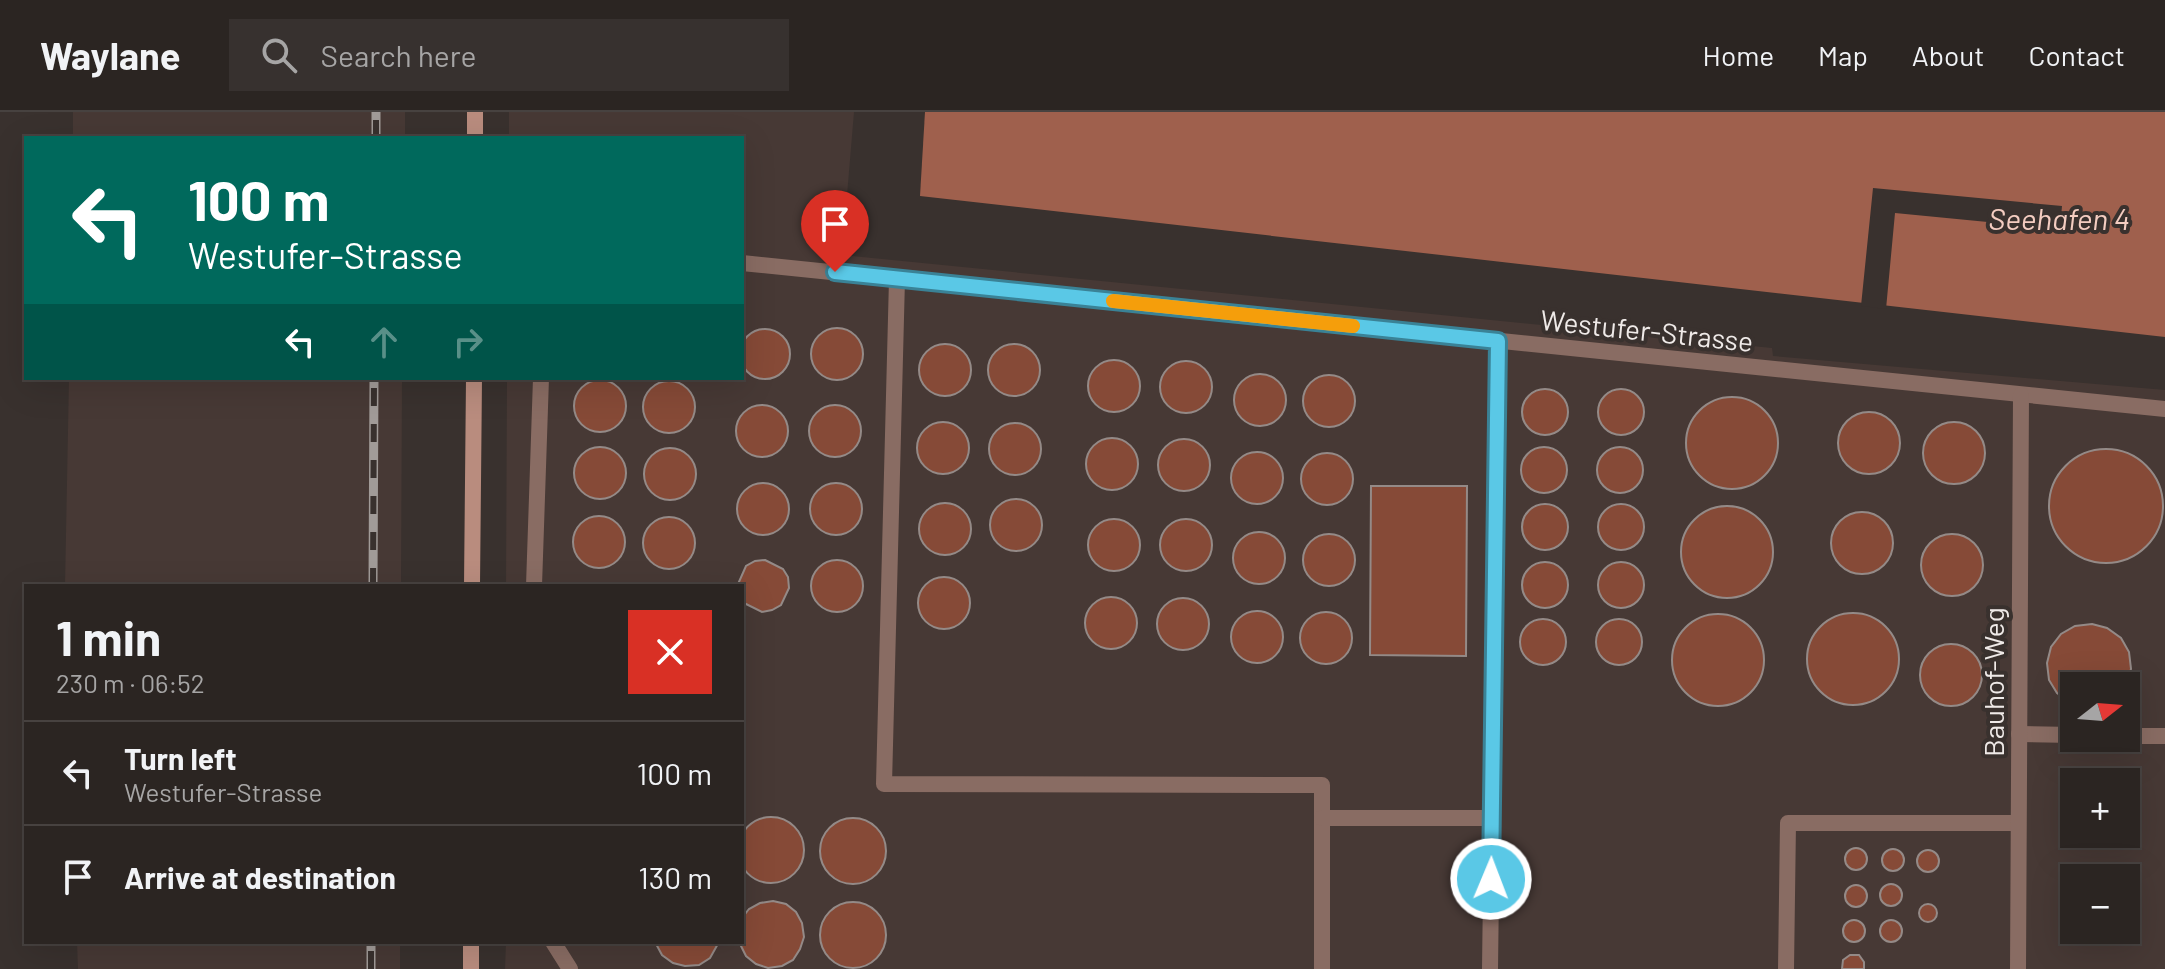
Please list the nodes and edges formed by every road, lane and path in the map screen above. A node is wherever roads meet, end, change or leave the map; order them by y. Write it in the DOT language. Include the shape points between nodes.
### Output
graph roads {
  1 [pos="475,112"];
  2 [pos="475,136"];
  3 [pos="744,263"];
  4 [pos="897,279"];
  5 [pos="1498,341"];
  6 [pos="474,380"];
  7 [pos="541,380"];
  8 [pos="2021,395"];
  9 [pos="2165,409"];
  10 [pos="472,584"];
  11 [pos="534,584"];
  12 [pos="2019,734"];
  13 [pos="2060,735"];
  14 [pos="2140,736"];
  15 [pos="2165,736"];
  16 [pos="1322,818"];
  17 [pos="1492,818"];
  18 [pos="2018,823"];
  19 [pos="471,944"];
  20 [pos="554,944"];
  21 [pos="471,969"];
  22 [pos="570,969"];
  23 [pos="1322,969"];
  24 [pos="1490,969"];
  25 [pos="1786,969"];
  26 [pos="2018,969"];
  1 -- 2 [label="main road"];
  3 -- 4 [label="lane, Westufer-Strasse"];
  4 -- 5 [label="lane, Westufer-Strasse"];
  4 -- 16 [label="lane" via="884,784 1322,785"];
  5 -- 8 [label="lane, Westufer-Strasse"];
  5 -- 17 [label="lane"];
  6 -- 10 [label="main road"];
  7 -- 11 [label="lane"];
  8 -- 9 [label="lane, Westufer-Strasse"];
  8 -- 12 [label="lane, Bauhof-Weg"];
  12 -- 13 [label="lane"];
  12 -- 18 [label="lane, Bauhof-Weg"];
  14 -- 15 [label="lane"];
  16 -- 17 [label="lane"];
  16 -- 23 [label="lane"];
  17 -- 24 [label="lane"];
  18 -- 25 [label="lane" via="1788,823"];
  18 -- 26 [label="lane, Bauhof-Weg"];
  19 -- 21 [label="main road"];
  20 -- 22 [label="lane"];
}
